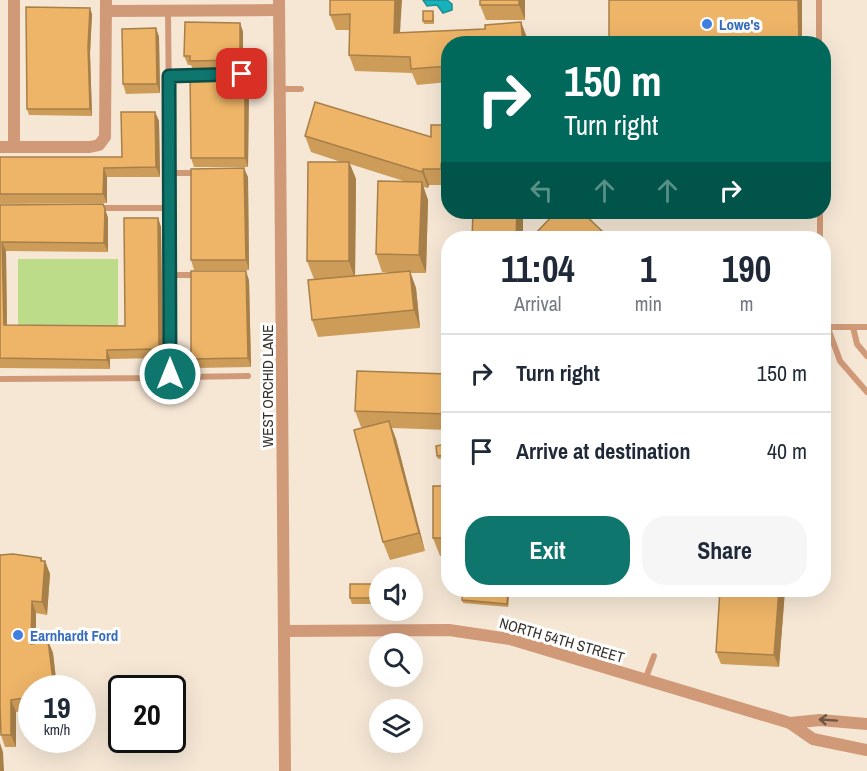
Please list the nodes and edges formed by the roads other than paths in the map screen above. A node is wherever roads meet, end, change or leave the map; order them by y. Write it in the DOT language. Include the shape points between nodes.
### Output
graph roads {
  1 [pos="14,0"];
  2 [pos="819,0"];
  3 [pos="198,5"];
  4 [pos="279,5"];
  5 [pos="106,6"];
  6 [pos="168,10"];
  7 [pos="819,36"];
  8 [pos="211,75"];
  9 [pos="169,76"];
  10 [pos="280,89"];
  11 [pos="301,89"];
  12 [pos="0,147"];
  13 [pos="14,147"];
  14 [pos="169,173"];
  15 [pos="202,173"];
  16 [pos="90,208"];
  17 [pos="170,208"];
  18 [pos="171,275"];
  19 [pos="205,275"];
  20 [pos="831,327"];
  21 [pos="853,327"];
  22 [pos="867,327"];
  23 [pos="831,339"];
  24 [pos="867,356"];
  25 [pos="170,374"];
  26 [pos="248,376"];
  27 [pos="0,379"];
  28 [pos="867,392"];
  29 [pos="284,631"];
  30 [pos="98,638"];
  31 [pos="108,640"];
  32 [pos="654,656"];
  33 [pos="645,680"];
  34 [pos="790,723"];
  35 [pos="867,724"];
  36 [pos="867,750"];
  37 [pos="285,771"];
  1 -- 13 [label="street"];
  2 -- 7 [label="lane"];
  3 -- 4 [label="street"];
  3 -- 6 [label="street"];
  4 -- 10 [label="street, WEST ORCHID LANE"];
  5 -- 6 [label="street"];
  5 -- 13 [label="street" via="107,130 99,145"];
  6 -- 9 [label="lane"];
  8 -- 9 [label="lane"];
  9 -- 14 [label="lane"];
  10 -- 11 [label="lane"];
  10 -- 29 [label="street, WEST ORCHID LANE"];
  12 -- 13 [label="street"];
  14 -- 15 [label="lane"];
  14 -- 17 [label="lane"];
  16 -- 17 [label="lane"];
  17 -- 18 [label="lane"];
  18 -- 19 [label="lane"];
  18 -- 25 [label="lane"];
  20 -- 21 [label="lane"];
  21 -- 22 [label="lane"];
  21 -- 24 [label="lane" via="857,344"];
  23 -- 28 [label="lane" via="840,361"];
  25 -- 26 [label="lane"];
  25 -- 27 [label="lane" via="166,378"];
  29 -- 33 [label="street, NORTH 54TH STREET" via="449,630 510,639"];
  29 -- 37 [label="street, WEST ORCHID LANE"];
  30 -- 31 [label="lane"];
  32 -- 33 [label="lane"];
  33 -- 34 [label="street, NORTH 54TH STREET"];
  35 -- 34 [label="street, NORTH 54TH STREET, one-way" via="820,720"];
  34 -- 36 [label="street, NORTH 54TH STREET" via="813,739"];
}
